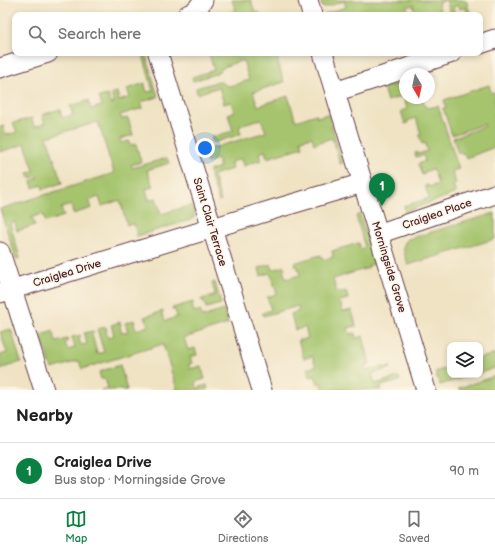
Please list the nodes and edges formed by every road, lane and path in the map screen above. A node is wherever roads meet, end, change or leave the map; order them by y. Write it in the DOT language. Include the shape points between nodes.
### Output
graph roads {
  1 [pos="203,0"];
  2 [pos="308,0"];
  3 [pos="192,12"];
  4 [pos="311,12"];
  5 [pos="495,39"];
  6 [pos="483,43"];
  7 [pos="38,56"];
  8 [pos="159,56"];
  9 [pos="324,56"];
  10 [pos="443,56"];
  11 [pos="0,68"];
  12 [pos="335,92"];
  13 [pos="363,183"];
  14 [pos="495,194"];
  15 [pos="212,228"];
  16 [pos="378,234"];
  17 [pos="0,252"];
  18 [pos="6,291"];
  19 [pos="44,390"];
  20 [pos="262,390"];
  21 [pos="426,390"];
  1 -- 3 [label="street"];
  2 -- 4 [label="street"];
  5 -- 6 [label="street"];
  7 -- 11 [label="street"];
  8 -- 15 [label="street, Saint Clair Terrace"];
  9 -- 12 [label="street, Morningside Grove"];
  10 -- 12 [label="street"];
  12 -- 13 [label="street, Morningside Grove"];
  13 -- 15 [label="street, Craiglea Drive"];
  13 -- 16 [label="street, Morningside Grove"];
  14 -- 16 [label="street, Craiglea Place"];
  15 -- 18 [label="street, Craiglea Drive"];
  15 -- 20 [label="street, Saint Clair Terrace"];
  16 -- 21 [label="street, Morningside Grove"];
  17 -- 18 [label="street"];
  18 -- 19 [label="street"];
}
